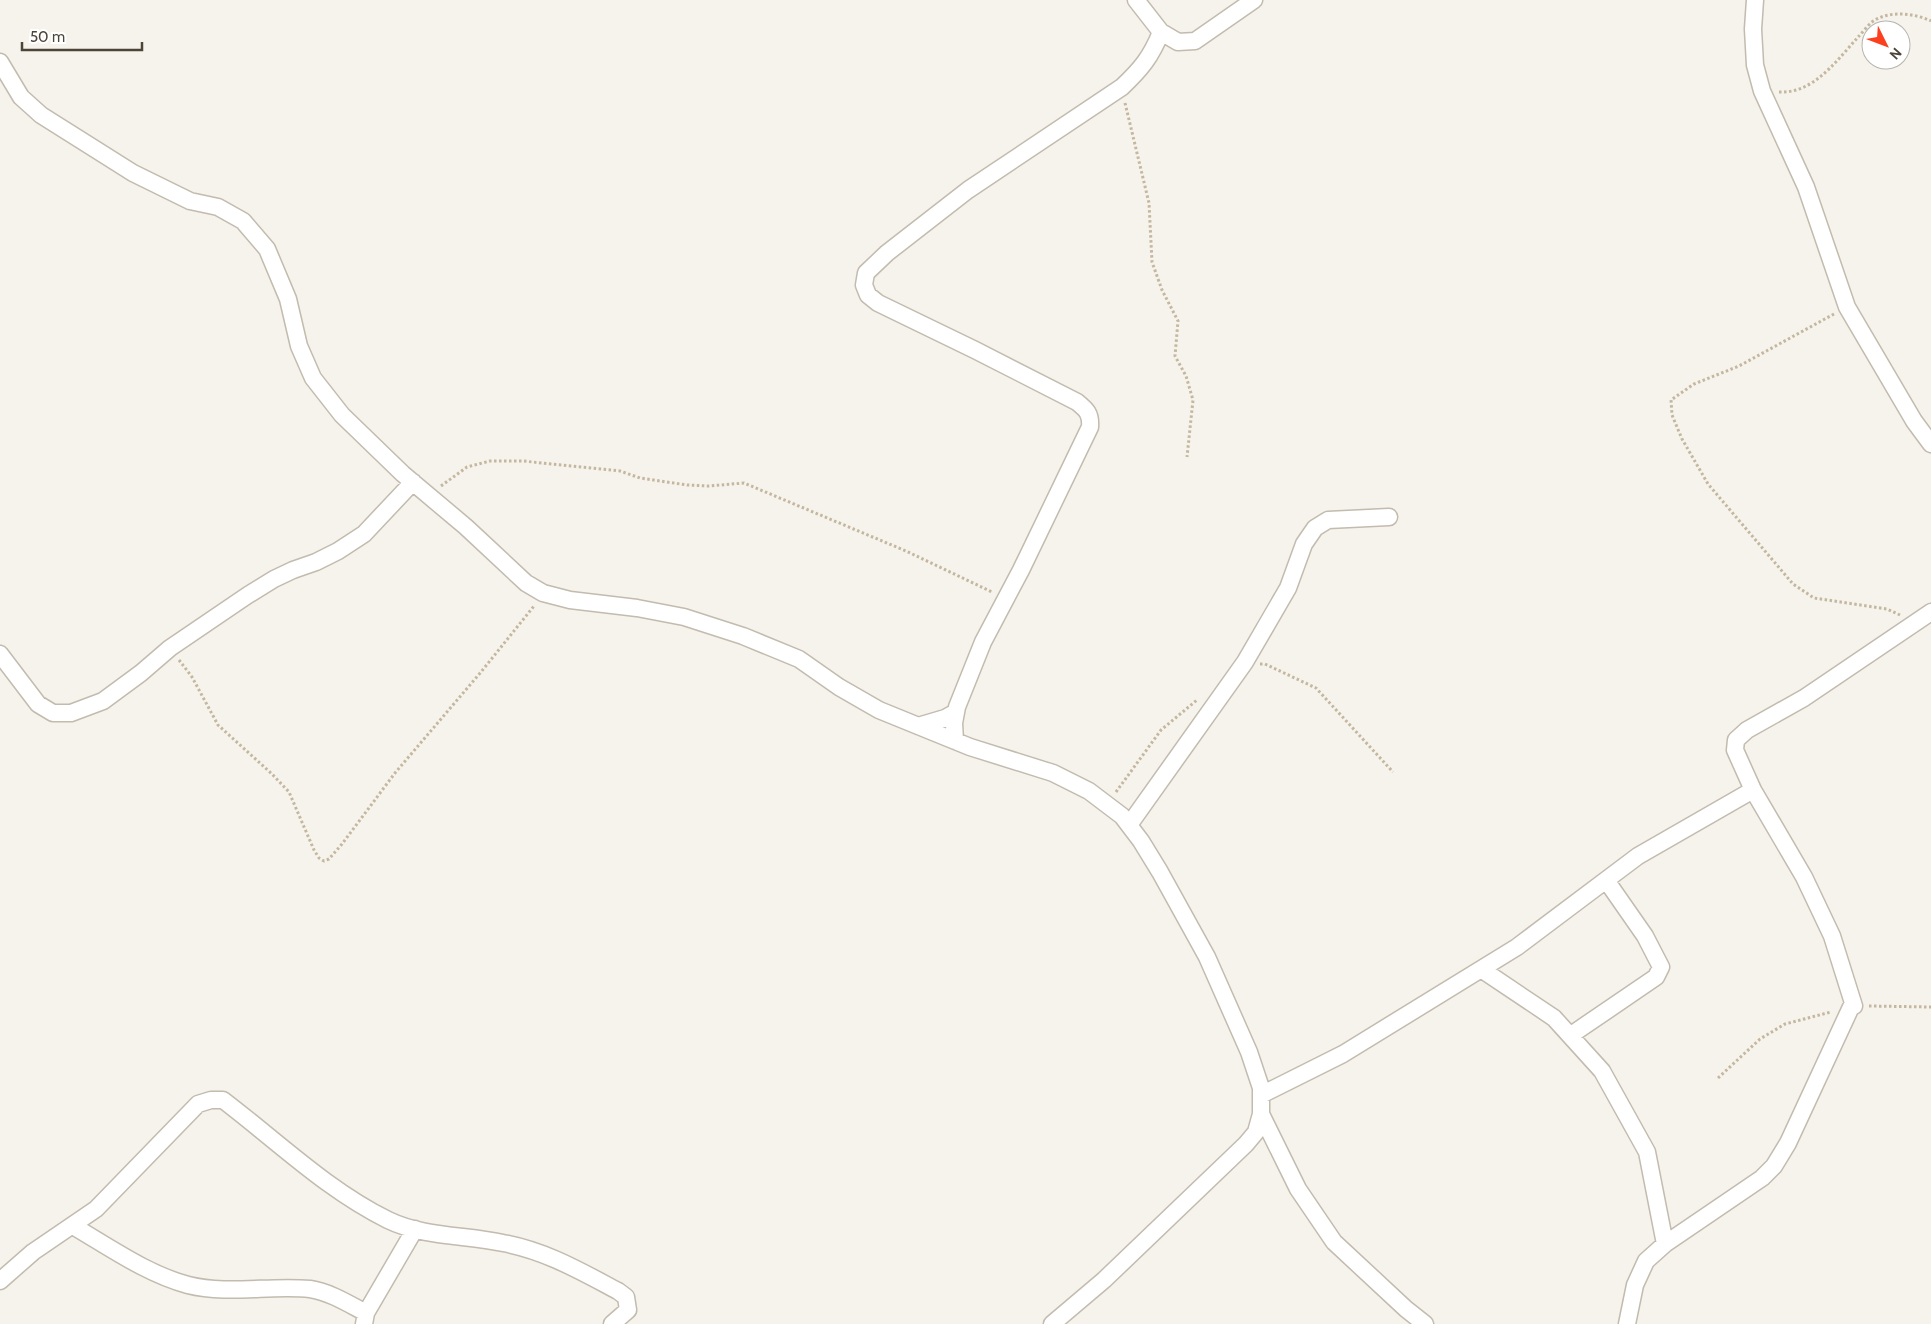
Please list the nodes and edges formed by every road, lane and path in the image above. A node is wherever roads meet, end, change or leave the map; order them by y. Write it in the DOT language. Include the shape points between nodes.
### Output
graph roads {
  1 [pos="1136,0"];
  2 [pos="1254,0"];
  3 [pos="1755,0"];
  4 [pos="1931,21"];
  5 [pos="1161,32"];
  6 [pos="0,62"];
  7 [pos="1122,87"];
  8 [pos="1762,91"];
  9 [pos="1847,307"];
  10 [pos="1931,444"];
  11 [pos="1187,457"];
  12 [pos="413,482"];
  13 [pos="430,496"];
  14 [pos="1389,517"];
  15 [pos="543,593"];
  16 [pos="1006,599"];
  17 [pos="1931,612"];
  18 [pos="1915,623"];
  19 [pos="170,648"];
  20 [pos="0,654"];
  21 [pos="1245,662"];
  22 [pos="1198,700"];
  23 [pos="956,712"];
  24 [pos="918,726"];
  25 [pos="955,741"];
  26 [pos="1393,772"];
  27 [pos="1753,790"];
  28 [pos="1107,805"];
  29 [pos="1129,825"];
  30 [pos="1606,880"];
  31 [pos="1481,969"];
  32 [pos="1852,1006"];
  33 [pos="1931,1007"];
  34 [pos="1571,1035"];
  35 [pos="1718,1078"];
  36 [pos="1261,1095"];
  37 [pos="1261,1114"];
  38 [pos="73,1226"];
  39 [pos="415,1229"];
  40 [pos="1665,1244"];
  41 [pos="0,1281"];
  42 [pos="365,1319"];
  43 [pos="612,1324"];
  44 [pos="1052,1324"];
  45 [pos="1425,1324"];
  46 [pos="1627,1324"];
  1 -- 5 [label="street"];
  2 -- 5 [label="street" via="1195,41 1178,42"];
  3 -- 8 [label="street" via="1752,29 1755,65"];
  4 -- 8 [label="path" via="1918,15 1891,14 1873,21 1823,75 1809,84 1787,92"];
  5 -- 7 [label="street" via="1147,61"];
  6 -- 12 [label="street" via="21,97 48,120 141,178 190,200 218,207 243,221 267,250 288,299 298,346 313,378 342,415"];
  7 -- 11 [label="path" via="1149,203 1152,262 1178,321 1175,356 1186,376 1193,400"];
  7 -- 16 [label="street" via="968,190 866,273 864,285 868,295 878,303 1065,396 1088,411 1090,428"];
  8 -- 9 [label="street" via="1806,187"];
  9 -- 10 [label="street"];
  9 -- 18 [label="path" via="1739,366 1694,384 1671,400 1672,414 1682,439 1708,484 1793,584 1814,598 1887,608"];
  12 -- 13 [label="street"];
  12 -- 19 [label="street" via="364,534 316,562 274,578"];
  13 -- 15 [label="street" via="526,582"];
  13 -- 16 [label="path" via="467,467 490,461 620,471 640,478 688,485 744,483 906,551"];
  14 -- 21 [label="street" via="1328,520 1315,528 1304,544 1288,588"];
  15 -- 19 [label="path" via="395,773 342,844 324,861 314,850 289,792 218,725 192,677"];
  15 -- 24 [label="street" via="684,618 743,636 800,659 879,710"];
  16 -- 23 [label="street" via="983,642"];
  17 -- 18 [label="street"];
  18 -- 27 [label="street" via="1736,740 1735,750"];
  19 -- 20 [label="street" via="142,673 102,701 71,713 53,713 38,704"];
  21 -- 26 [label="path" via="1265,664 1316,688"];
  21 -- 29 [label="street"];
  22 -- 28 [label="path" via="1161,730"];
  23 -- 24 [label="street"];
  23 -- 25 [label="street"];
  24 -- 25 [label="street"];
  25 -- 28 [label="street" via="1053,773 1089,791"];
  27 -- 30 [label="street" via="1638,856"];
  27 -- 32 [label="street" via="1804,877 1832,936"];
  28 -- 29 [label="street"];
  29 -- 36 [label="street" via="1160,872 1207,957 1249,1052"];
  30 -- 31 [label="street" via="1517,947"];
  30 -- 34 [label="street" via="1645,936 1661,967 1656,977"];
  31 -- 34 [label="street" via="1554,1018"];
  31 -- 36 [label="street" via="1343,1054"];
  32 -- 33 [label="path"];
  32 -- 35 [label="path" via="1785,1024 1760,1039"];
  32 -- 40 [label="street" via="1774,1166 1762,1178"];
  34 -- 40 [label="street" via="1602,1071 1647,1152"];
  36 -- 37 [label="street"];
  37 -- 44 [label="street" via="1256,1132 1246,1144 1104,1280"];
  37 -- 45 [label="street" via="1298,1189 1334,1242"];
  38 -- 39 [label="street" via="96,1209 198,1104 223,1100 329,1184 389,1220"];
  38 -- 41 [label="street" via="33,1252"];
  38 -- 42 [label="street" via="160,1275 189,1285 229,1290 311,1289 334,1296"];
  39 -- 42 [label="street"];
  39 -- 43 [label="street" via="504,1243 551,1256 626,1297 628,1310"];
  40 -- 46 [label="street" via="1646,1261 1635,1285"];
}
